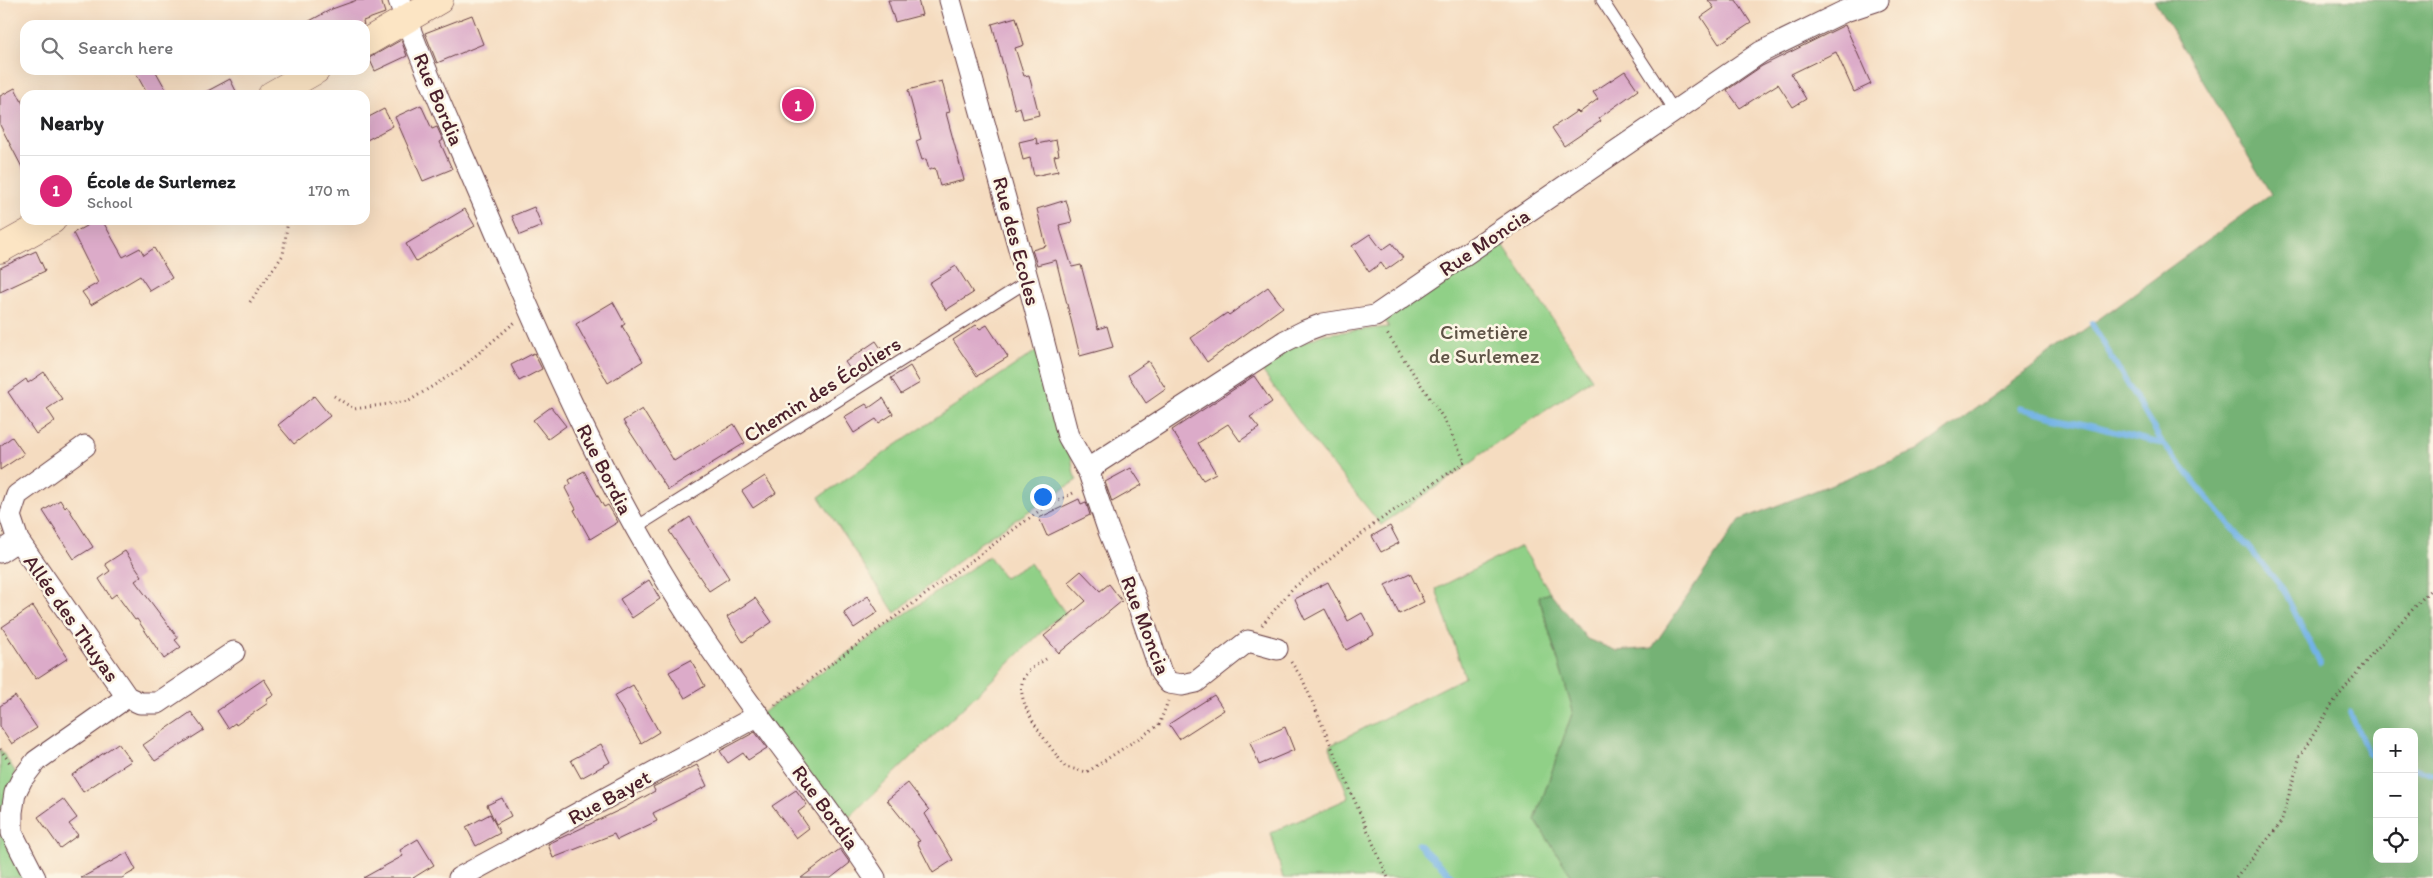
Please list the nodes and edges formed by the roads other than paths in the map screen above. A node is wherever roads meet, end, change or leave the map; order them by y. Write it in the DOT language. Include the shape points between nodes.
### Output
graph roads {
  1 [pos="438,0"];
  2 [pos="950,0"];
  3 [pos="1602,0"];
  4 [pos="1878,0"];
  5 [pos="402,10"];
  6 [pos="370,39"];
  7 [pos="307,75"];
  8 [pos="281,90"];
  9 [pos="1675,112"];
  10 [pos="43,225"];
  11 [pos="0,249"];
  12 [pos="1028,281"];
  13 [pos="85,446"];
  14 [pos="1090,476"];
  15 [pos="635,528"];
  16 [pos="18,540"];
  17 [pos="0,552"];
  18 [pos="1277,649"];
  19 [pos="234,652"];
  20 [pos="127,697"];
  21 [pos="759,715"];
  22 [pos="35,878"];
  23 [pos="459,878"];
  24 [pos="875,878"];
  1 -- 5 [label="street"];
  2 -- 12 [label="street, Rue des Ecoles"];
  3 -- 9 [label="lane"];
  4 -- 9 [label="street, Rue Moncia" via="1845,11 1761,52"];
  5 -- 6 [label="street"];
  5 -- 15 [label="street, Rue Bordia" via="528,310"];
  7 -- 8 [label="street"];
  9 -- 14 [label="street, Rue Moncia" via="1375,316 1323,324 1292,338 1097,463"];
  10 -- 11 [label="street"];
  12 -- 14 [label="street, Rue des Ecoles" via="1068,436"];
  12 -- 15 [label="lane, Chemin des Écoliers"];
  13 -- 16 [label="street, Allée des Thuyas" via="17,495 10,516"];
  14 -- 18 [label="street, Rue Moncia" via="1160,673 1169,683 1196,682 1248,641"];
  15 -- 21 [label="street, Rue Bordia" via="689,616"];
  16 -- 17 [label="street, Allée des Thuyas"];
  16 -- 20 [label="street, Allée des Thuyas"];
  19 -- 20 [label="street, Allée des Thuyas" via="158,703 140,703"];
  20 -- 22 [label="street, Allée des Thuyas" via="36,761 22,779 15,794 12,833"];
  21 -- 23 [label="street, Rue Bayet"];
  21 -- 24 [label="street, Rue Bordia"];
}
